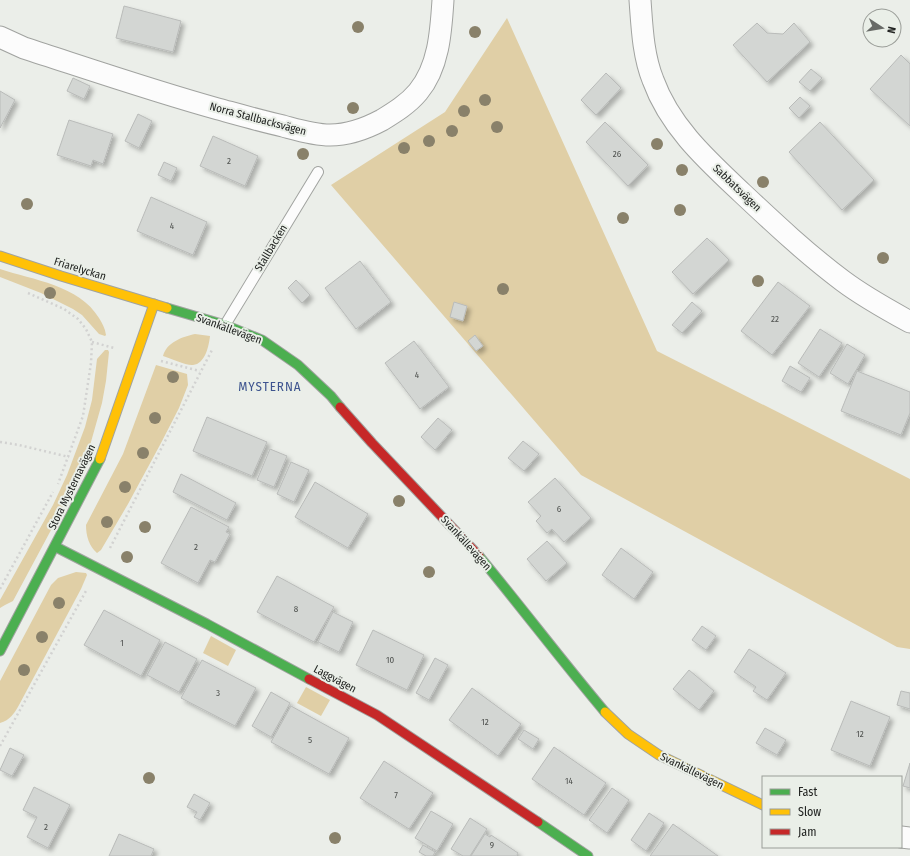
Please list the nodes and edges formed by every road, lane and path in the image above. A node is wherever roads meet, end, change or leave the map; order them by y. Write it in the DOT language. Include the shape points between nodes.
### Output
graph roads {
  1 [pos="443,0"];
  2 [pos="640,0"];
  3 [pos="0,37"];
  4 [pos="318,172"];
  5 [pos="0,256"];
  6 [pos="22,290"];
  7 [pos="154,304"];
  8 [pos="910,322"];
  9 [pos="225,325"];
  10 [pos="0,442"];
  11 [pos="69,457"];
  12 [pos="56,547"];
  13 [pos="0,590"];
  14 [pos="0,651"];
  15 [pos="762,805"];
  16 [pos="588,856"];
  1 -- 3 [label="street, Norra Stallbacksvägen" via="442,22 434,61 418,92 398,110 373,125 352,132 330,135 295,130 184,100 24,48"];
  2 -- 8 [label="street, Sabbatsvägen" via="644,51 653,81 665,107 682,133 701,154 804,249 844,282"];
  4 -- 9 [label="lane, Stallbacken"];
  5 -- 7 [label="street, Friarelyckan"];
  6 -- 11 [label="path" via="52,303 78,319 92,342 87,397"];
  7 -- 9 [label="street, Svankällevägen"];
  7 -- 12 [label="street, Stora Mysternavägen" via="98,466"];
  9 -- 15 [label="street, Svankällevägen" via="262,340 298,365 331,396 472,548 614,722 659,756"];
  10 -- 11 [label="path"];
  11 -- 13 [label="path" via="58,484"];
  12 -- 14 [label="street, Stora Mysternavägen"];
  12 -- 16 [label="street, Laggvägen" via="377,715"];
}
